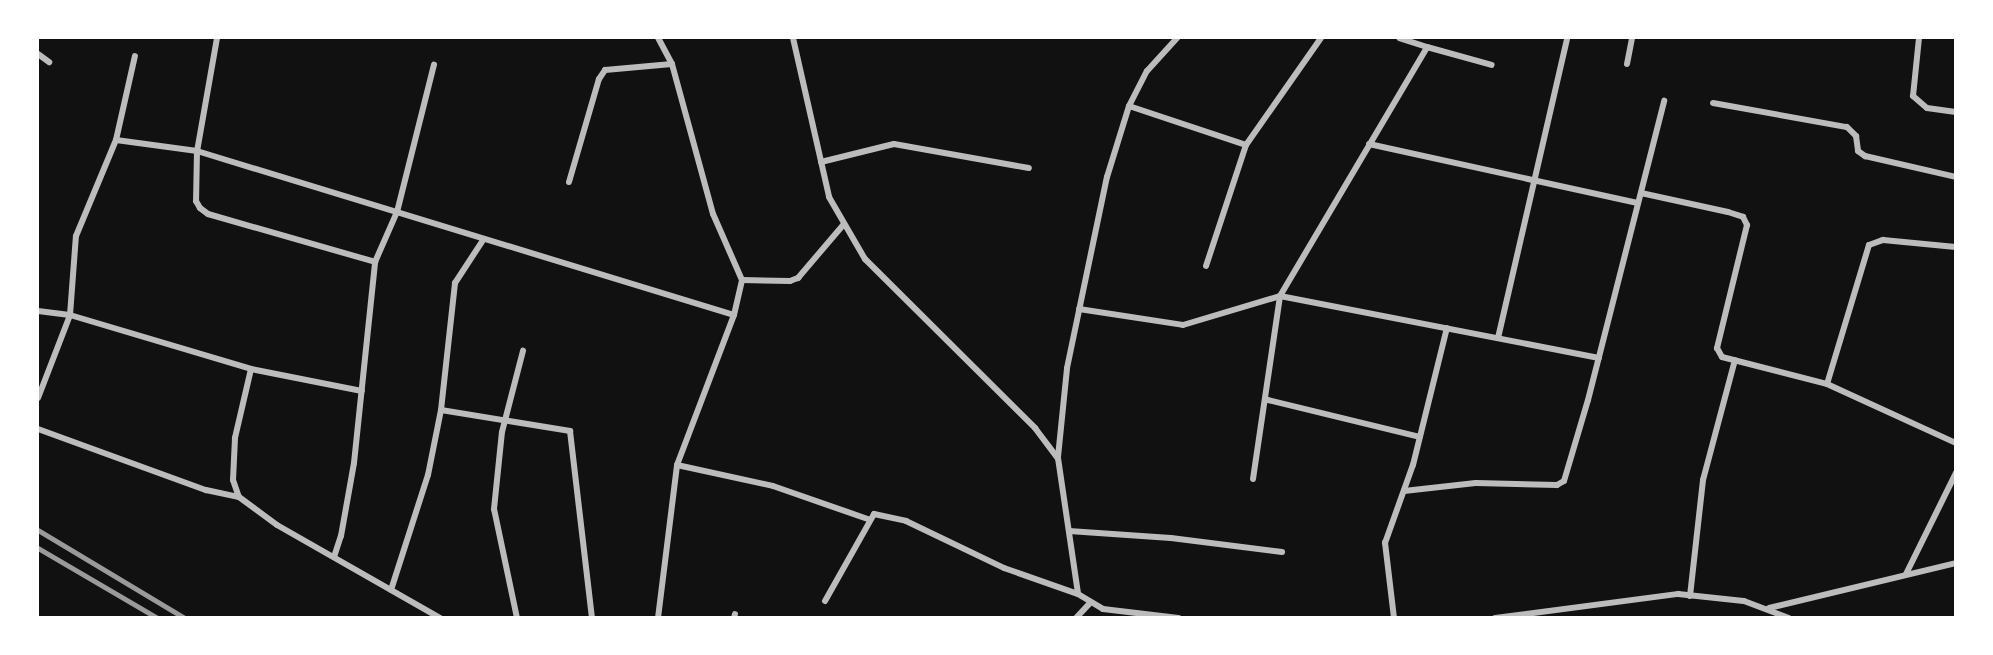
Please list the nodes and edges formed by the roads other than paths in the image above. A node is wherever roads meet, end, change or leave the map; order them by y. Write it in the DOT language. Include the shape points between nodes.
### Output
graph roads {
  1 [pos="217,38"];
  2 [pos="658,38"];
  3 [pos="793,38"];
  4 [pos="1177,38"];
  5 [pos="1321,38"];
  6 [pos="1399,38"];
  7 [pos="1567,38"];
  8 [pos="1632,38"];
  9 [pos="1919,38"];
  10 [pos="1427,47"];
  11 [pos="38,54"];
  12 [pos="135,56"];
  13 [pos="49,62"];
  14 [pos="672,64"];
  15 [pos="1627,64"];
  16 [pos="434,65"];
  17 [pos="1492,65"];
  18 [pos="1664,101"];
  19 [pos="1713,103"];
  20 [pos="1129,106"];
  21 [pos="1956,112"];
  22 [pos="116,140"];
  23 [pos="1370,144"];
  24 [pos="1246,145"];
  25 [pos="197,151"];
  26 [pos="821,162"];
  27 [pos="1029,168"];
  28 [pos="1956,177"];
  29 [pos="1533,180"];
  30 [pos="569,182"];
  31 [pos="1641,193"];
  32 [pos="1638,203"];
  33 [pos="397,212"];
  34 [pos="844,224"];
  35 [pos="483,240"];
  36 [pos="1956,247"];
  37 [pos="375,262"];
  38 [pos="1206,266"];
  39 [pos="742,280"];
  40 [pos="1280,296"];
  41 [pos="1079,309"];
  42 [pos="38,311"];
  43 [pos="70,315"];
  44 [pos="735,315"];
  45 [pos="1447,328"];
  46 [pos="1498,338"];
  47 [pos="524,351"];
  48 [pos="1599,358"];
  49 [pos="1735,360"];
  50 [pos="251,369"];
  51 [pos="1827,384"];
  52 [pos="362,391"];
  53 [pos="38,398"];
  54 [pos="1268,400"];
  55 [pos="441,410"];
  56 [pos="505,421"];
  57 [pos="38,429"];
  58 [pos="1420,437"];
  59 [pos="1956,443"];
  60 [pos="1058,458"];
  61 [pos="677,465"];
  62 [pos="1956,473"];
  63 [pos="1253,479"];
  64 [pos="1404,491"];
  65 [pos="239,497"];
  66 [pos="868,519"];
  67 [pos="1069,531"];
  68 [pos="1282,552"];
  69 [pos="334,557"];
  70 [pos="1956,563"];
  71 [pos="1906,574"];
  72 [pos="391,590"];
  73 [pos="1078,594"];
  74 [pos="1690,596"];
  75 [pos="825,601"];
  76 [pos="1089,604"];
  77 [pos="1769,608"];
  78 [pos="440,618"];
  79 [pos="517,618"];
  80 [pos="592,618"];
  81 [pos="658,618"];
  82 [pos="1076,618"];
  83 [pos="1179,618"];
  84 [pos="1394,618"];
  85 [pos="1495,618"];
  86 [pos="1789,618"];
  1 -- 25 [label="street"];
  2 -- 14 [label="street"];
  3 -- 26 [label="street"];
  4 -- 20 [label="street" via="1147,71"];
  5 -- 24 [label="street"];
  6 -- 10 [label="street"];
  7 -- 29 [label="street"];
  8 -- 15 [label="street"];
  9 -- 21 [label="street" via="1913,96 1927,108"];
  10 -- 17 [label="street"];
  10 -- 23 [label="street"];
  11 -- 13 [label="street"];
  12 -- 22 [label="street"];
  14 -- 30 [label="street" via="605,70 598,79"];
  14 -- 39 [label="street" via="713,214"];
  16 -- 33 [label="street"];
  18 -- 31 [label="street"];
  19 -- 28 [label="street" via="1846,127 1853,131 1858,152 1865,156"];
  20 -- 24 [label="street"];
  20 -- 41 [label="street" via="1107,177"];
  22 -- 25 [label="street"];
  22 -- 43 [label="street" via="76,236"];
  23 -- 29 [label="street"];
  23 -- 40 [label="street"];
  24 -- 38 [label="street"];
  25 -- 33 [label="street"];
  25 -- 37 [label="street" via="196,201 208,214"];
  26 -- 27 [label="street" via="894,144"];
  26 -- 34 [label="street" via="829,197"];
  29 -- 32 [label="street"];
  29 -- 46 [label="street"];
  31 -- 32 [label="street"];
  31 -- 49 [label="street" via="1743,217 1748,233 1718,348 1722,357"];
  32 -- 48 [label="street"];
  33 -- 35 [label="street"];
  33 -- 37 [label="street"];
  34 -- 39 [label="street" via="798,278"];
  34 -- 60 [label="street" via="865,259 1035,428"];
  35 -- 44 [label="street"];
  35 -- 55 [label="street" via="455,283"];
  36 -- 51 [label="street" via="1883,240 1869,245"];
  37 -- 52 [label="street"];
  39 -- 44 [label="street"];
  40 -- 41 [label="street" via="1183,325"];
  40 -- 45 [label="street"];
  40 -- 54 [label="street"];
  41 -- 60 [label="street" via="1067,368"];
  42 -- 43 [label="street"];
  43 -- 50 [label="street"];
  43 -- 53 [label="street"];
  44 -- 61 [label="street"];
  45 -- 46 [label="street"];
  45 -- 58 [label="street"];
  46 -- 48 [label="street"];
  47 -- 56 [label="street"];
  48 -- 64 [label="street" via="1561,484 1476,483"];
  49 -- 51 [label="street"];
  49 -- 74 [label="street" via="1703,480"];
  50 -- 52 [label="street"];
  50 -- 65 [label="street" via="235,438 233,480"];
  51 -- 59 [label="street"];
  52 -- 69 [label="street" via="349,495"];
  54 -- 58 [label="street"];
  54 -- 63 [label="street"];
  55 -- 56 [label="street"];
  55 -- 72 [label="street" via="428,475"];
  56 -- 79 [label="street" via="494,509"];
  56 -- 80 [label="street" via="570,431"];
  57 -- 65 [label="street" via="206,490"];
  58 -- 64 [label="street"];
  60 -- 67 [label="street"];
  61 -- 66 [label="street" via="773,486"];
  61 -- 81 [label="street"];
  62 -- 71 [label="street"];
  64 -- 84 [label="street" via="1385,543"];
  65 -- 69 [label="street" via="277,525"];
  66 -- 73 [label="street" via="874,514 886,514 906,521 1004,568"];
  66 -- 75 [label="street"];
  67 -- 68 [label="street" via="1171,538"];
  67 -- 73 [label="street"];
  69 -- 72 [label="street"];
  70 -- 71 [label="street"];
  71 -- 77 [label="street"];
  72 -- 78 [label="street"];
  73 -- 76 [label="street"];
  74 -- 77 [label="street"];
  74 -- 85 [label="street"];
  76 -- 82 [label="street"];
  76 -- 83 [label="street"];
  77 -- 86 [label="street"];
}
